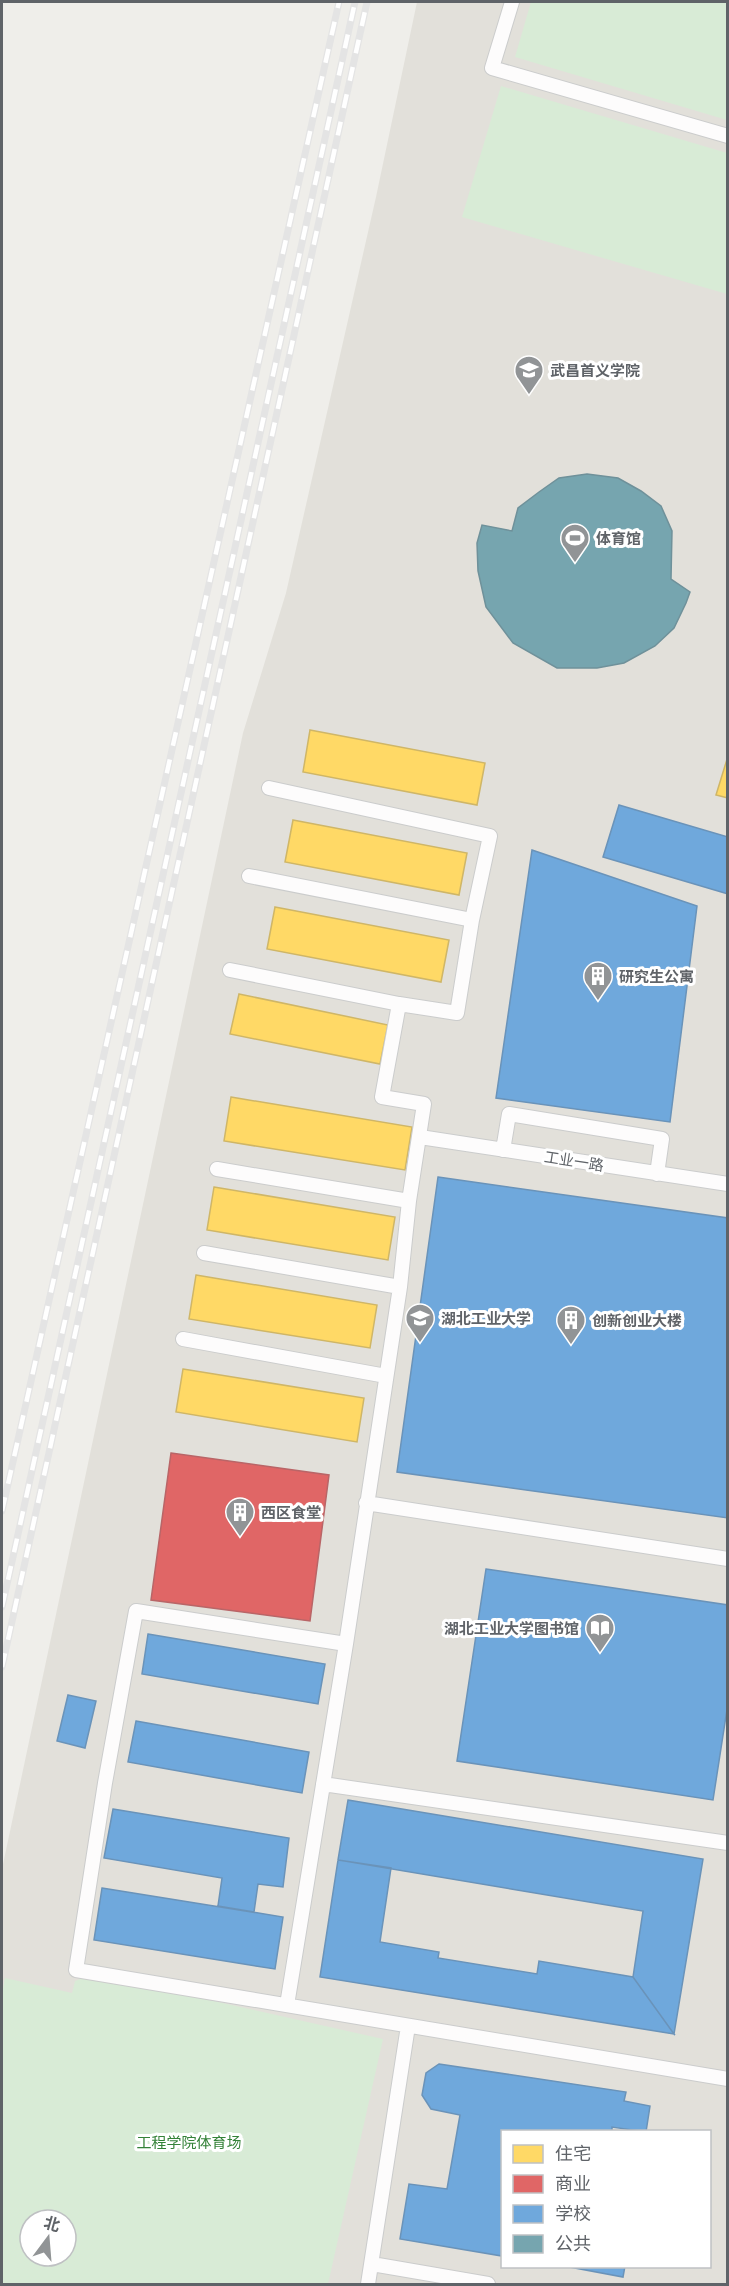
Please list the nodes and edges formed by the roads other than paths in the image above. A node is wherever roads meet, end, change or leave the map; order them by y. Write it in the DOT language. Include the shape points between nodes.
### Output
graph roads {
  1 [pos="512,2"];
  2 [pos="728,136"];
  3 [pos="269,788"];
  4 [pos="249,876"];
  5 [pos="472,920"];
  6 [pos="230,970"];
  7 [pos="399,1004"];
  8 [pos="420,1137"];
  9 [pos="503,1150"];
  10 [pos="217,1169"];
  11 [pos="657,1174"];
  12 [pos="728,1184"];
  13 [pos="410,1201"];
  14 [pos="204,1253"];
  15 [pos="400,1287"];
  16 [pos="183,1339"];
  17 [pos="386,1376"];
  18 [pos="366,1503"];
  19 [pos="728,1559"];
  20 [pos="346,1644"];
  21 [pos="323,1784"];
  22 [pos="728,1843"];
  23 [pos="287,2005"];
  24 [pos="408,2026"];
  25 [pos="728,2079"];
  26 [pos="372,2264"];
  27 [pos="368,2284"];
  28 [pos="488,2284"];
  1 -- 2 [label="street" via="492,68"];
  3 -- 5 [label="street" via="490,836"];
  4 -- 5 [label="street"];
  5 -- 7 [label="street" via="457,1013"];
  6 -- 7 [label="street"];
  7 -- 8 [label="street" via="382,1097 424,1104"];
  8 -- 9 [label="street, 工业一路"];
  8 -- 13 [label="street"];
  9 -- 11 [label="street, 工业一路"];
  9 -- 11 [label="street" via="508,1114 662,1139"];
  10 -- 13 [label="street"];
  11 -- 12 [label="street, 工业一路"];
  13 -- 15 [label="street"];
  14 -- 15 [label="street"];
  15 -- 17 [label="street"];
  16 -- 17 [label="street"];
  17 -- 18 [label="street"];
  18 -- 19 [label="street"];
  18 -- 20 [label="street"];
  20 -- 21 [label="street"];
  20 -- 23 [label="street" via="136,1611 105,1783 76,1970"];
  21 -- 22 [label="street"];
  21 -- 23 [label="street"];
  23 -- 24 [label="street"];
  24 -- 25 [label="street"];
  24 -- 26 [label="street"];
  26 -- 27 [label="street"];
  26 -- 28 [label="street"];
}
